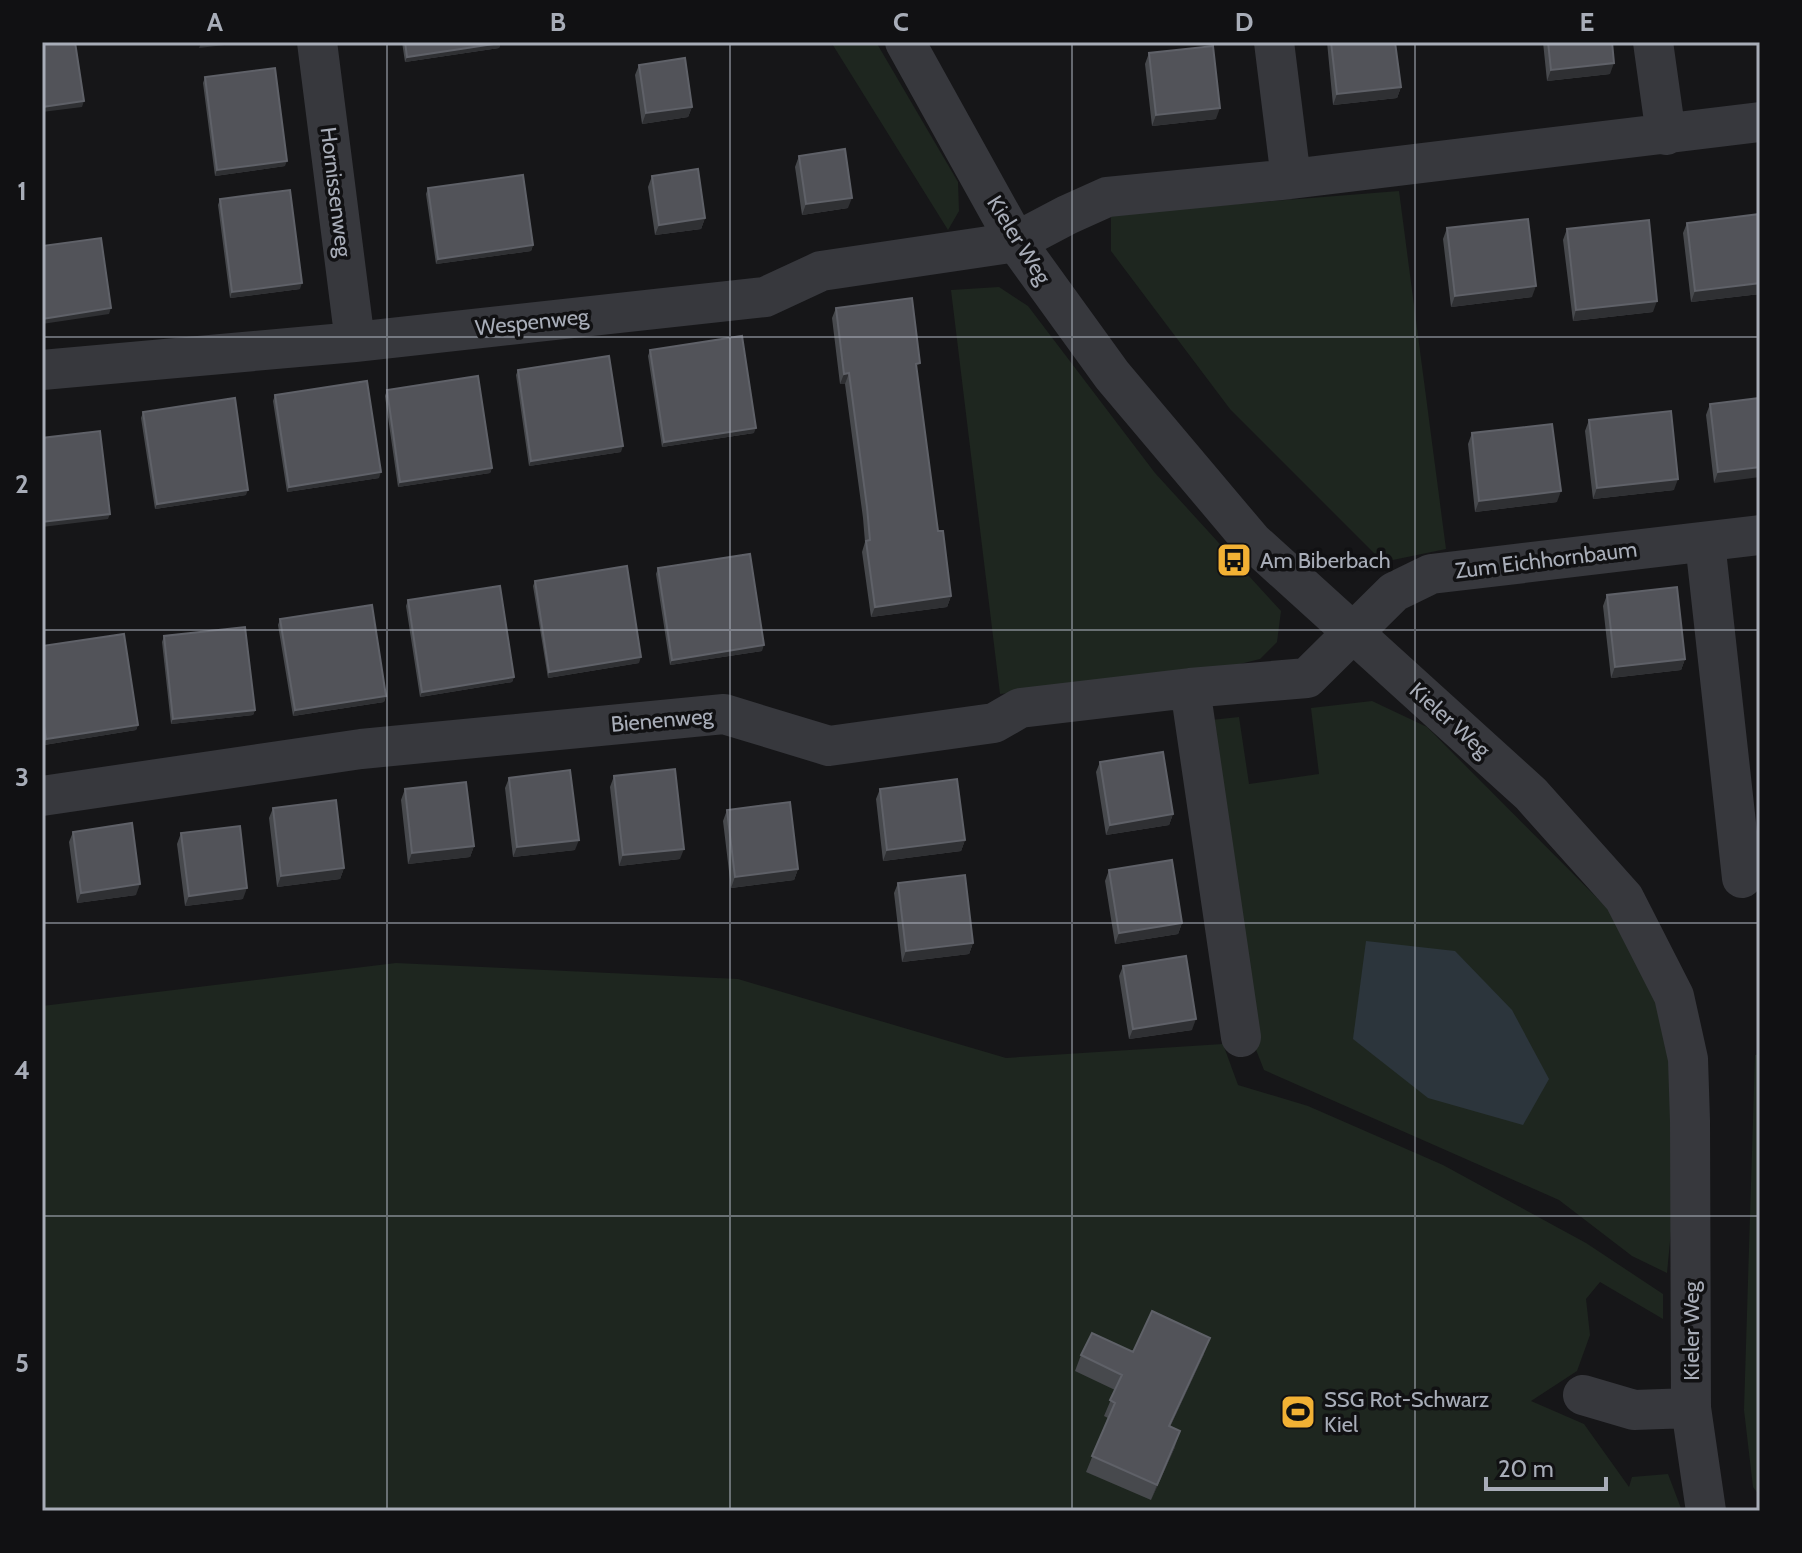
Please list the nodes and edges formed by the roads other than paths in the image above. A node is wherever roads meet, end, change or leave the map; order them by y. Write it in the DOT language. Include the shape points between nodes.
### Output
graph roads {
  1 [pos="317,42"];
  2 [pos="905,42"];
  3 [pos="1274,42"];
  4 [pos="1653,42"];
  5 [pos="1760,122"];
  6 [pos="1666,135"];
  7 [pos="1291,179"];
  8 [pos="1016,242"];
  9 [pos="355,342"];
  10 [pos="42,370"];
  11 [pos="1760,535"];
  12 [pos="1705,542"];
  13 [pos="1353,633"];
  14 [pos="1190,688"];
  15 [pos="42,796"];
  16 [pos="1742,878"];
  17 [pos="1241,1037"];
  18 [pos="1583,1395"];
  19 [pos="1691,1408"];
  20 [pos="1706,1511"];
  1 -- 9 [label="street, Hornissenweg"];
  2 -- 8 [label="street, Kieler Weg"];
  3 -- 7 [label="street"];
  4 -- 6 [label="street"];
  5 -- 6 [label="street"];
  6 -- 7 [label="street"];
  7 -- 8 [label="street" via="1107,197"];
  8 -- 9 [label="street, Wespenweg" via="821,271 765,297"];
  8 -- 13 [label="street, Kieler Weg" via="1112,375 1252,541"];
  9 -- 10 [label="street, Wespenweg"];
  11 -- 12 [label="street, Zum Eichhornbaum"];
  12 -- 13 [label="street, Zum Eichhornbaum" via="1431,574 1394,592"];
  12 -- 16 [label="street"];
  13 -- 14 [label="street, Bienenweg" via="1307,678"];
  13 -- 19 [label="street, Kieler Weg" via="1531,794 1624,898 1674,996 1688,1059"];
  14 -- 15 [label="street, Bienenweg" via="1020,708 994,723 829,746 724,714 361,749"];
  14 -- 17 [label="street"];
  18 -- 19 [label="street" via="1634,1410"];
  19 -- 20 [label="street, Kieler Weg"];
}
